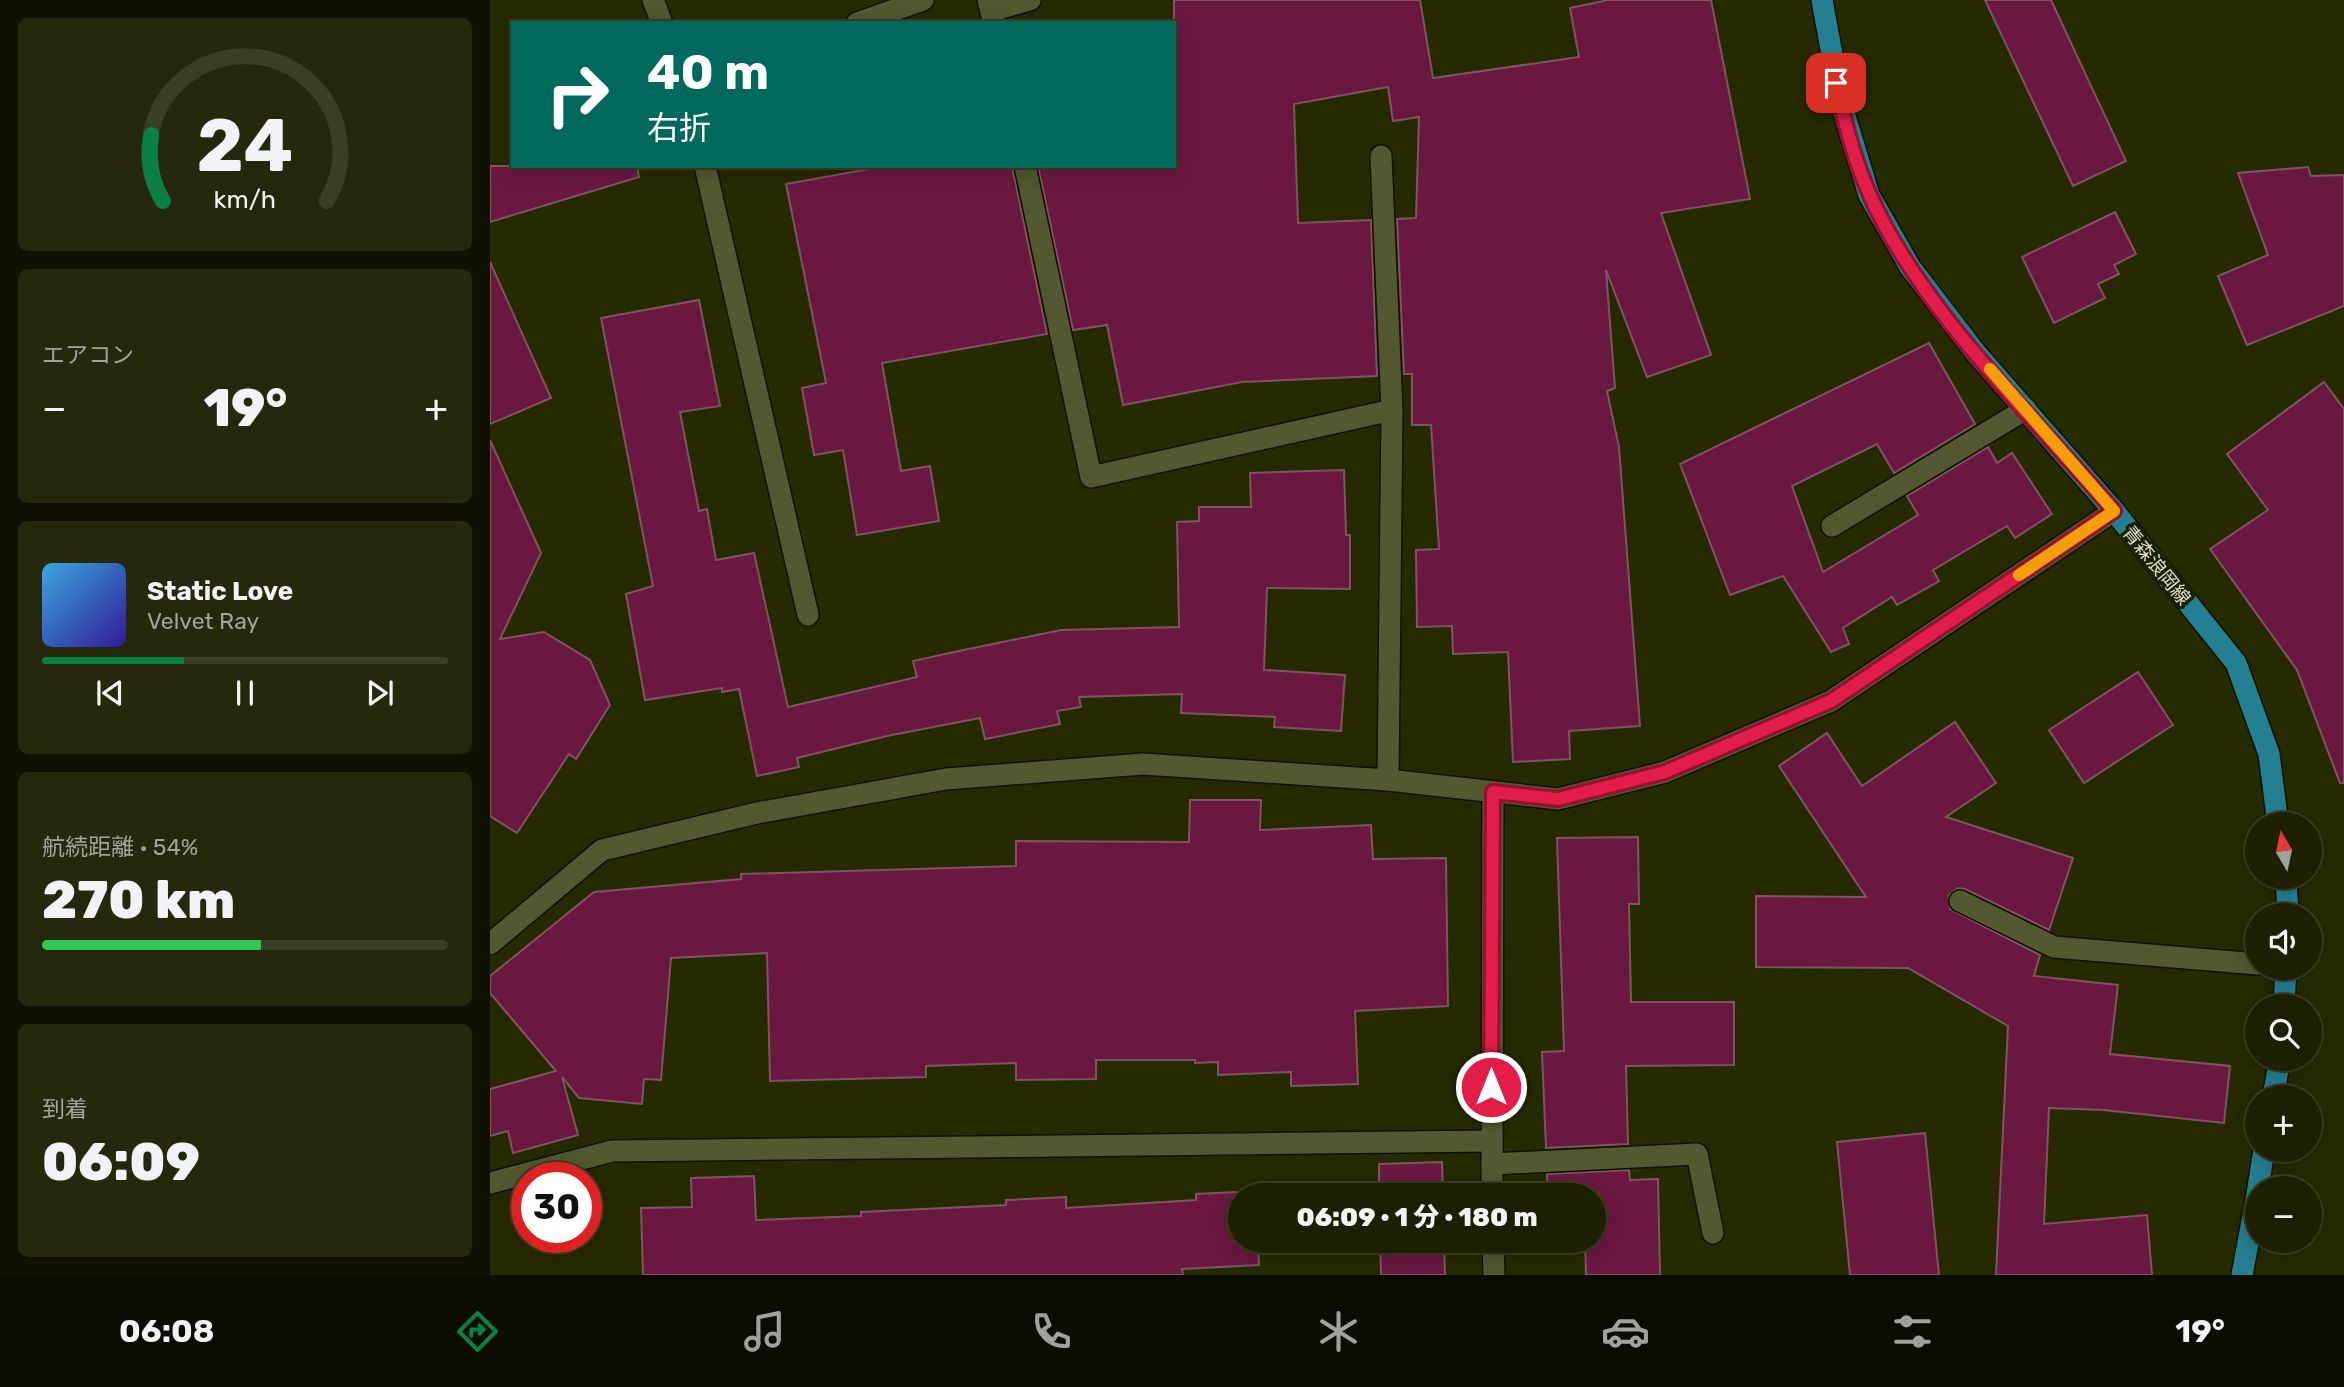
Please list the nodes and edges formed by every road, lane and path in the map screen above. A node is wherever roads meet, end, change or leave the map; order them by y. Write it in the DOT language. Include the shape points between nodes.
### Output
graph roads {
  1 [pos="653,0"];
  2 [pos="923,0"];
  3 [pos="1030,0"];
  4 [pos="1822,0"];
  5 [pos="991,11"];
  6 [pos="661,21"];
  7 [pos="863,21"];
  8 [pos="1381,156"];
  9 [pos="705,168"];
  10 [pos="1025,168"];
  11 [pos="2026,409"];
  12 [pos="1392,410"];
  13 [pos="2114,511"];
  14 [pos="1832,526"];
  15 [pos="808,615"];
  16 [pos="1388,780"];
  17 [pos="1493,792"];
  18 [pos="2276,812"];
  19 [pos="1960,901"];
  20 [pos="490,944"];
  21 [pos="2245,963"];
  22 [pos="1491,1141"];
  23 [pos="1492,1164"];
  24 [pos="490,1183"];
  25 [pos="1492,1183"];
  26 [pos="1713,1233"];
  27 [pos="1493,1253"];
  28 [pos="2246,1253"];
  29 [pos="1494,1275"];
  30 [pos="2242,1275"];
  1 -- 6 [label="street"];
  2 -- 7 [label="street"];
  3 -- 5 [label="street"];
  4 -- 11 [label="main road, 青森浪岡線" via="1841,103 1870,195 1910,267"];
  8 -- 12 [label="street"];
  9 -- 15 [label="street"];
  10 -- 12 [label="street" via="1091,477"];
  11 -- 13 [label="main road, 青森浪岡線"];
  11 -- 14 [label="street"];
  12 -- 16 [label="street"];
  13 -- 17 [label="street" via="1831,701 1665,772 1558,799"];
  13 -- 18 [label="main road, 青森浪岡線" via="2236,663 2269,754"];
  16 -- 17 [label="street"];
  16 -- 20 [label="street" via="1143,764 946,779 757,813 602,850"];
  17 -- 22 [label="street"];
  19 -- 21 [label="street" via="2054,947"];
  22 -- 23 [label="street"];
  22 -- 24 [label="street" via="612,1151"];
  23 -- 25 [label="street"];
  23 -- 26 [label="street" via="1697,1154"];
  27 -- 29 [label="street"];
  28 -- 30 [label="main road"];
}
